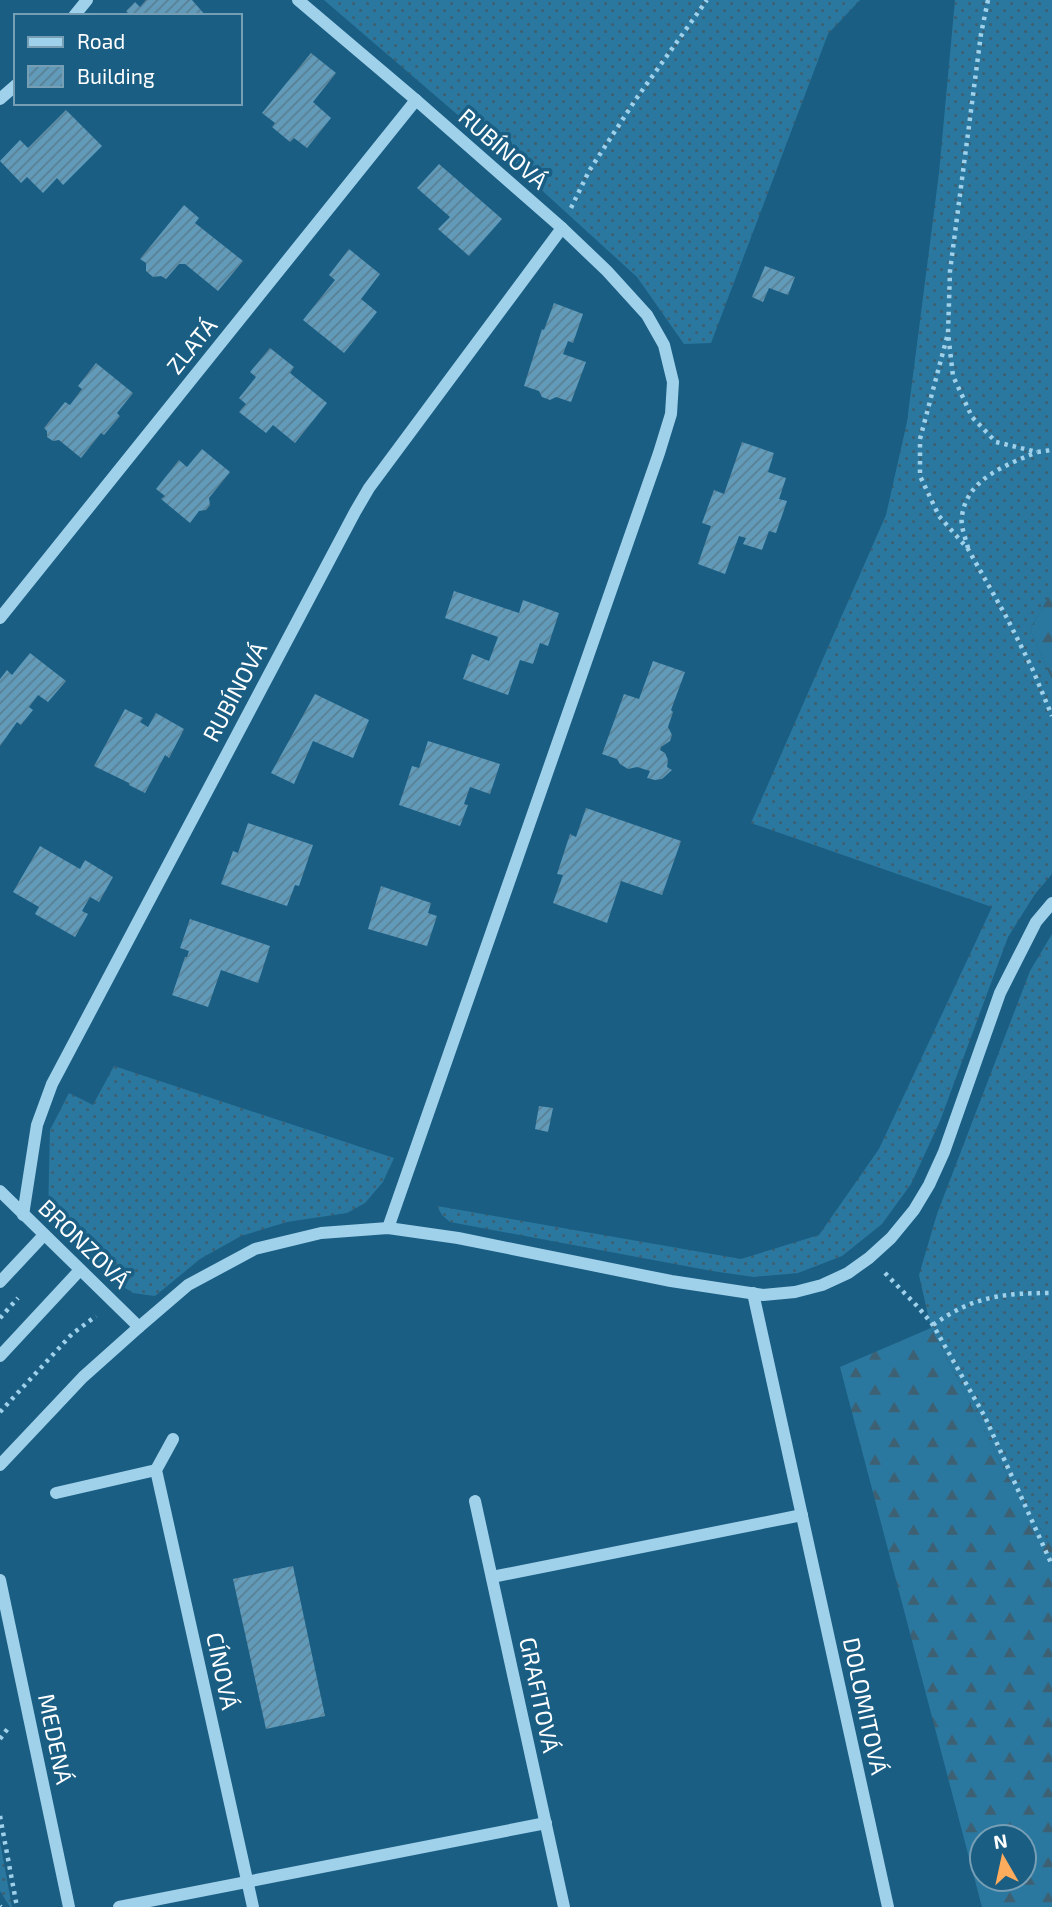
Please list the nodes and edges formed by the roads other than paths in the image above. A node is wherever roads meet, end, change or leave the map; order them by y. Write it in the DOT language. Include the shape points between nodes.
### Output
graph roads {
  1 [pos="87,0"];
  2 [pos="298,0"];
  3 [pos="76,14"];
  4 [pos="14,87"];
  5 [pos="0,99"];
  6 [pos="416,100"];
  7 [pos="562,228"];
  8 [pos="0,618"];
  9 [pos="1052,903"];
  10 [pos="0,1191"];
  11 [pos="23,1215"];
  12 [pos="388,1228"];
  13 [pos="44,1235"];
  14 [pos="80,1270"];
  15 [pos="0,1282"];
  16 [pos="753,1293"];
  17 [pos="139,1327"];
  18 [pos="0,1356"];
  19 [pos="173,1439"];
  20 [pos="0,1465"];
  21 [pos="156,1470"];
  22 [pos="56,1493"];
  23 [pos="475,1501"];
  24 [pos="802,1515"];
  25 [pos="492,1577"];
  26 [pos="0,1580"];
  27 [pos="546,1823"];
  28 [pos="247,1882"];
  29 [pos="69,1907"];
  30 [pos="119,1907"];
  31 [pos="253,1907"];
  32 [pos="564,1907"];
  33 [pos="888,1907"];
  1 -- 3 [label="street"];
  2 -- 6 [label="street, RUBÍNOVÁ"];
  4 -- 5 [label="street"];
  6 -- 7 [label="street, RUBÍNOVÁ"];
  6 -- 8 [label="street, ZLATÁ"];
  7 -- 11 [label="street, RUBÍNOVÁ" via="355,512 52,1084 37,1125"];
  7 -- 12 [label="street, RUBÍNOVÁ" via="647,315 664,345 673,382 671,414"];
  9 -- 16 [label="street" via="1035,922 1000,993 944,1152 914,1210 891,1238 848,1273 795,1292"];
  10 -- 11 [label="street, BRONZOVÁ"];
  11 -- 13 [label="street, BRONZOVÁ"];
  12 -- 16 [label="street"];
  12 -- 17 [label="street" via="321,1233 254,1248 188,1286"];
  13 -- 14 [label="street, BRONZOVÁ"];
  13 -- 15 [label="street"];
  14 -- 17 [label="street, BRONZOVÁ"];
  14 -- 18 [label="street"];
  16 -- 24 [label="street, DOLOMITOVÁ"];
  17 -- 20 [label="street" via="83,1377"];
  19 -- 21 [label="street"];
  21 -- 22 [label="street"];
  21 -- 28 [label="street, CÍNOVÁ"];
  23 -- 25 [label="street, GRAFITOVÁ"];
  24 -- 25 [label="street"];
  24 -- 33 [label="street, DOLOMITOVÁ"];
  25 -- 27 [label="street, GRAFITOVÁ"];
  26 -- 29 [label="street, MEDENÁ"];
  27 -- 28 [label="street"];
  27 -- 32 [label="street, GRAFITOVÁ"];
  28 -- 30 [label="street"];
  28 -- 31 [label="street, CÍNOVÁ"];
}
